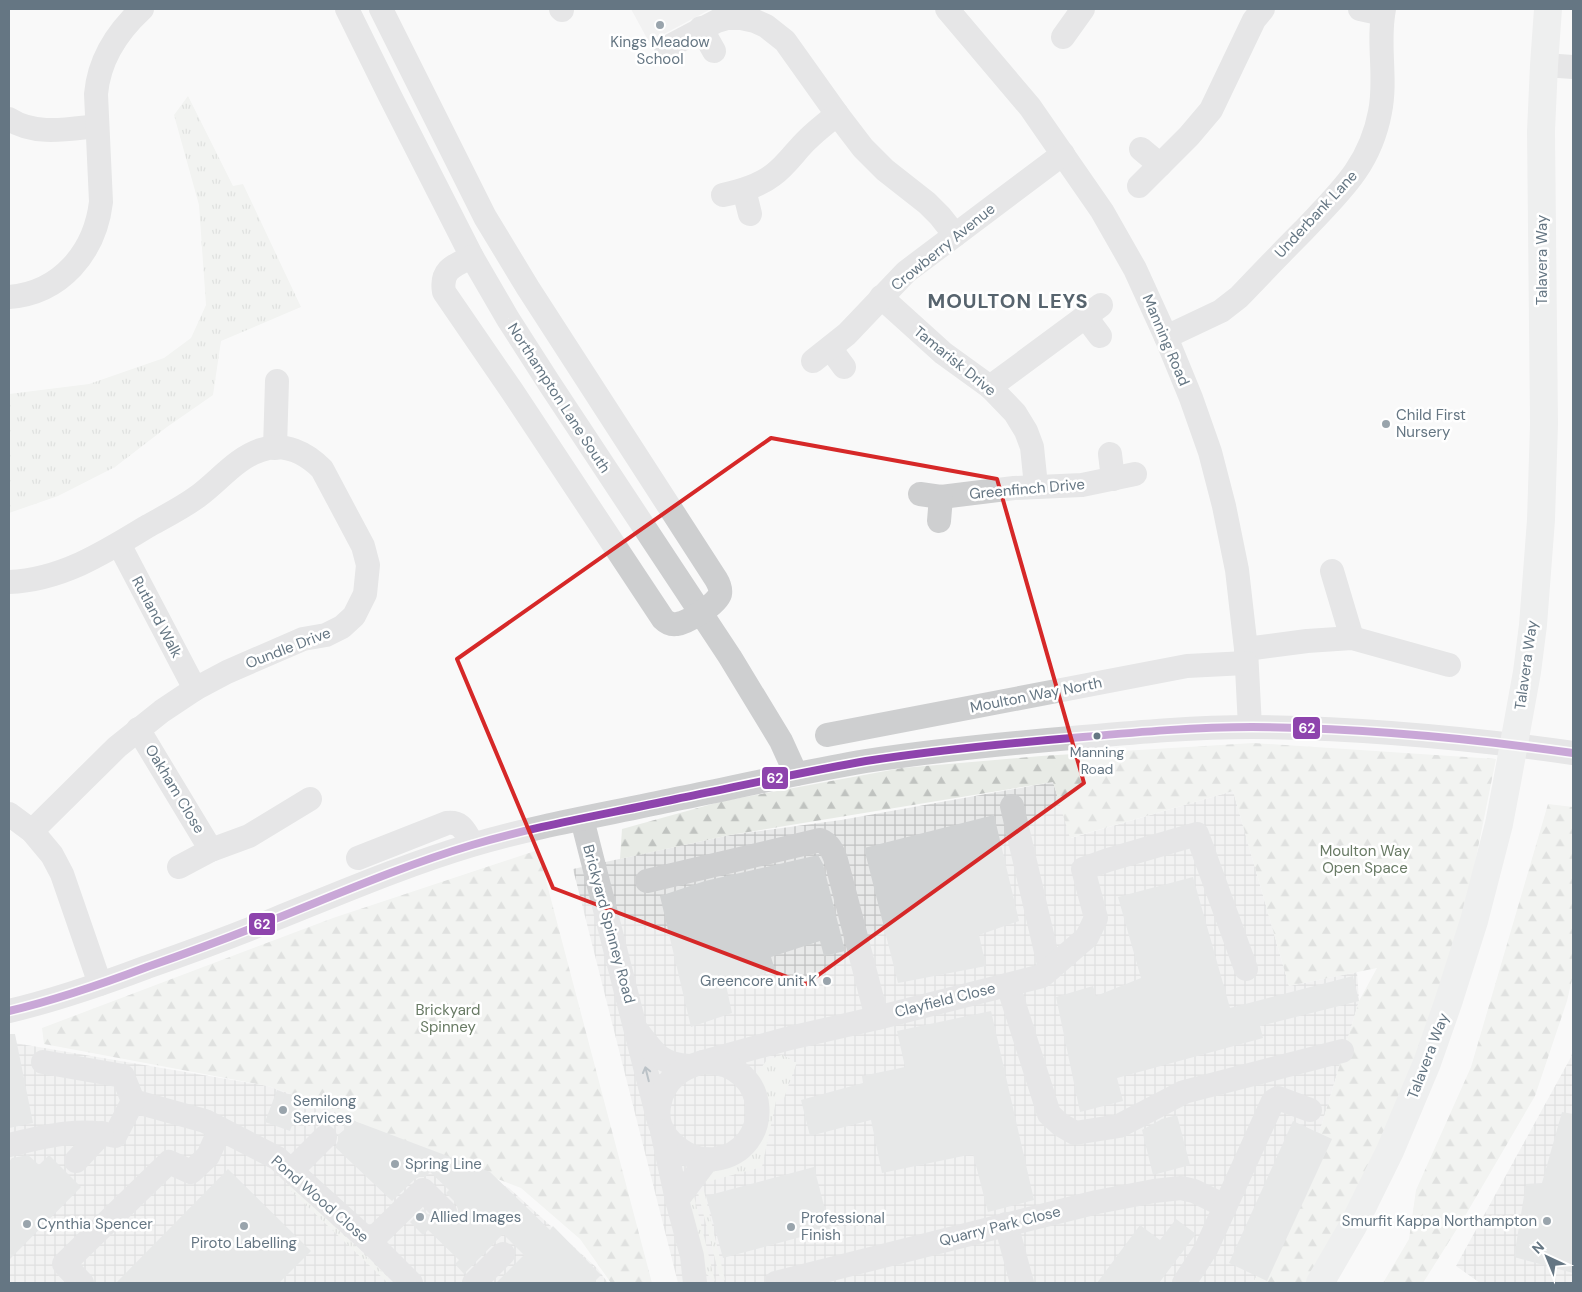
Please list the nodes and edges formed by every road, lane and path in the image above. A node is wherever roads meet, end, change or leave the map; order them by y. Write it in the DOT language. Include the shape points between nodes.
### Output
graph roads {
  1 [pos="142,9"];
  2 [pos="348,9"];
  3 [pos="381,9"];
  4 [pos="947,9"];
  5 [pos="1263,9"];
  6 [pos="1548,9"];
  7 [pos="1078,10"];
  8 [pos="1375,11"];
  9 [pos="701,28"];
  10 [pos="1063,37"];
  11 [pos="666,48"];
  12 [pos="714,51"];
  13 [pos="1544,65"];
  14 [pos="1573,67"];
  15 [pos="837,114"];
  16 [pos="9,119"];
  17 [pos="97,126"];
  18 [pos="1141,148"];
  19 [pos="1063,154"];
  20 [pos="1160,165"];
  21 [pos="1139,186"];
  22 [pos="750,214"];
  23 [pos="955,235"];
  24 [pos="472,257"];
  25 [pos="9,296"];
  26 [pos="881,297"];
  27 [pos="1100,336"];
  28 [pos="1166,337"];
  29 [pos="844,367"];
  30 [pos="278,381"];
  31 [pos="990,386"];
  32 [pos="275,448"];
  33 [pos="1110,454"];
  34 [pos="1036,486"];
  35 [pos="939,521"];
  36 [pos="119,544"];
  37 [pos="1332,571"];
  38 [pos="9,582"];
  39 [pos="700,613"];
  40 [pos="1352,638"];
  41 [pos="1246,656"];
  42 [pos="1448,665"];
  43 [pos="195,689"];
  44 [pos="1250,727"];
  45 [pos="138,730"];
  46 [pos="826,735"];
  47 [pos="1573,753"];
  48 [pos="796,774"];
  49 [pos="310,799"];
  50 [pos="1012,806"];
  51 [pos="9,814"];
  52 [pos="582,818"];
  53 [pos="32,832"];
  54 [pos="472,844"];
  55 [pos="211,850"];
  56 [pos="358,858"];
  57 [pos="179,866"];
  58 [pos="647,881"];
  59 [pos="1050,968"];
  60 [pos="1246,969"];
  61 [pos="100,984"];
  62 [pos="1008,985"];
  63 [pos="9,1011"];
  64 [pos="877,1018"];
  65 [pos="637,1030"];
  66 [pos="790,1038"];
  67 [pos="1342,1050"];
  68 [pos="44,1062"];
  69 [pos="696,1064"];
  70 [pos="752,1087"];
  71 [pos="133,1101"];
  72 [pos="1310,1110"];
  73 [pos="660,1125"];
  74 [pos="220,1129"];
  75 [pos="102,1132"];
  76 [pos="325,1137"];
  77 [pos="9,1145"];
  78 [pos="708,1160"];
  79 [pos="76,1161"];
  80 [pos="291,1171"];
  81 [pos="677,1200"];
  82 [pos="1225,1206"];
  83 [pos="446,1212"];
  84 [pos="1006,1224"];
  85 [pos="370,1242"];
  86 [pos="503,1254"];
  87 [pos="408,1282"];
  88 [pos="783,1282"];
  89 [pos="82,1283"];
  90 [pos="474,1283"];
  91 [pos="695,1283"];
  92 [pos="1022,1283"];
  93 [pos="1184,1283"];
  94 [pos="1320,1283"];
  1 -- 17 [label="street" via="115,38 104,59 97,78"];
  2 -- 24 [label="street, Northampton Lane South"];
  3 -- 39 [label="street" via="485,217 716,579 720,595"];
  4 -- 19 [label="street, Manning Road" via="1030,107"];
  5 -- 20 [label="street" via="1254,20 1211,110"];
  6 -- 13 [label="main road, Talavera Way"];
  7 -- 10 [label="street"];
  8 -- 28 [label="street, Underbank Lane" via="1381,46 1381,109 1377,130 1360,168 1239,297 1221,312"];
  9 -- 11 [label="street"];
  9 -- 12 [label="street"];
  9 -- 15 [label="street" via="727,18 741,18 766,26 785,41"];
  13 -- 14 [label="street"];
  13 -- 94 [label="main road, Talavera Way" via="1541,140 1544,424 1533,625 1518,723 1499,824 1474,921 1448,1003 1390,1151"];
  15 -- 22 [label="street" via="773,176 734,192"];
  15 -- 23 [label="street" via="863,148 927,203"];
  16 -- 17 [label="street" via="33,129"];
  17 -- 25 [label="street" via="102,202 94,235 78,261 65,274 34,291"];
  18 -- 20 [label="street"];
  19 -- 23 [label="street, Crowberry Avenue"];
  19 -- 28 [label="street, Manning Road" via="1102,211 1135,269"];
  20 -- 21 [label="street"];
  23 -- 26 [label="street, Crowberry Avenue" via="906,272"];
  24 -- 39 [label="street, Northampton Lane South" via="549,383"];
  24 -- 39 [label="street" via="444,276 444,292 662,619 676,625"];
  26 -- 29 [label="street, Crowberry Avenue" via="847,334 821,355"];
  26 -- 31 [label="street, Tamarisk Drive" via="943,354"];
  27 -- 31 [label="street" via="1093,310"];
  28 -- 41 [label="street, Manning Road" via="1210,452 1224,506 1237,570"];
  30 -- 32 [label="street"];
  31 -- 34 [label="street, Tamarisk Drive" via="1026,432 1032,447"];
  32 -- 36 [label="street, Oundle Drive" via="250,454 196,498"];
  32 -- 43 [label="street, Oundle Drive" via="302,453 322,469 363,546 368,565 365,594 354,616 342,627 272,652"];
  33 -- 34 [label="street, Greenfinch Drive" via="1124,477 1082,485"];
  34 -- 35 [label="street, Greenfinch Drive" via="931,496"];
  36 -- 38 [label="street, Oundle Drive" via="67,571 42,579"];
  36 -- 43 [label="street, Rutland Walk"];
  37 -- 40 [label="street"];
  39 -- 48 [label="street, Northampton Lane South" via="782,741"];
  40 -- 41 [label="street, Moulton Way North" via="1307,641"];
  40 -- 42 [label="street, Moulton Way North"];
  41 -- 44 [label="street, Manning Road"];
  41 -- 46 [label="street, Moulton Way North"];
  43 -- 45 [label="street, Oundle Drive"];
  44 -- 47 [label="street" via="1395,734"];
  44 -- 48 [label="street" via="1163,730 1012,743"];
  45 -- 53 [label="street, Oundle Drive"];
  45 -- 55 [label="street, Oakham Close"];
  48 -- 52 [label="street"];
  49 -- 55 [label="street, Oakham Close" via="249,836"];
  50 -- 59 [label="street"];
  51 -- 53 [label="street"];
  52 -- 54 [label="street"];
  52 -- 65 [label="street, Brickyard Spinney Road"];
  53 -- 61 [label="street" via="52,855 62,874"];
  54 -- 56 [label="street" via="461,826 453,822"];
  54 -- 61 [label="street"];
  55 -- 57 [label="street, Oakham Close"];
  58 -- 64 [label="street" via="820,840 826,842 836,860"];
  59 -- 60 [label="street, Clayfield Close" via="1087,937 1096,918 1083,869 1197,834"];
  59 -- 62 [label="street, Clayfield Close" via="1042,976"];
  61 -- 63 [label="street"];
  62 -- 64 [label="street, Clayfield Close"];
  62 -- 67 [label="street" via="1049,1114 1076,1133 1118,1126 1184,1092"];
  64 -- 66 [label="street, Clayfield Close"];
  65 -- 69 [label="street, Brickyard Spinney Road" via="661,1058 674,1065"];
  73 -- 65 [label="street, Brickyard Spinney Road, one-way"];
  66 -- 69 [label="street, Clayfield Close"];
  66 -- 70 [label="street, Clayfield Close" via="766,1054 753,1075"];
  68 -- 71 [label="street" via="123,1076"];
  69 -- 70 [label="street" via="715,1062 731,1067"];
  69 -- 73 [label="street" via="675,1075 665,1088 659,1103"];
  70 -- 78 [label="street" via="758,1115 754,1130 736,1152"];
  71 -- 74 [label="street, Pond Wood Close" via="204,1121"];
  71 -- 75 [label="street" via="115,1136"];
  72 -- 82 [label="street" via="1278,1098 1273,1100"];
  73 -- 78 [label="street" via="682,1152"];
  73 -- 81 [label="street, Brickyard Spinney Road"];
  74 -- 80 [label="street, Pond Wood Close" via="277,1158"];
  74 -- 89 [label="street" via="208,1156 191,1172 169,1162 64,1264"];
  75 -- 77 [label="street" via="57,1134"];
  75 -- 79 [label="street"];
  76 -- 80 [label="street"];
  78 -- 81 [label="street"];
  80 -- 85 [label="street, Pond Wood Close"];
  81 -- 91 [label="street, Brickyard Spinney Road" via="692,1256"];
  82 -- 84 [label="street, Quarry Park Close" via="1181,1188 1097,1202"];
  82 -- 93 [label="street" via="1206,1249"];
  83 -- 85 [label="street" via="423,1190"];
  84 -- 88 [label="street, Quarry Park Close"];
  84 -- 92 [label="street"];
  85 -- 87 [label="street, Pond Wood Close"];
  86 -- 90 [label="street"];
}
